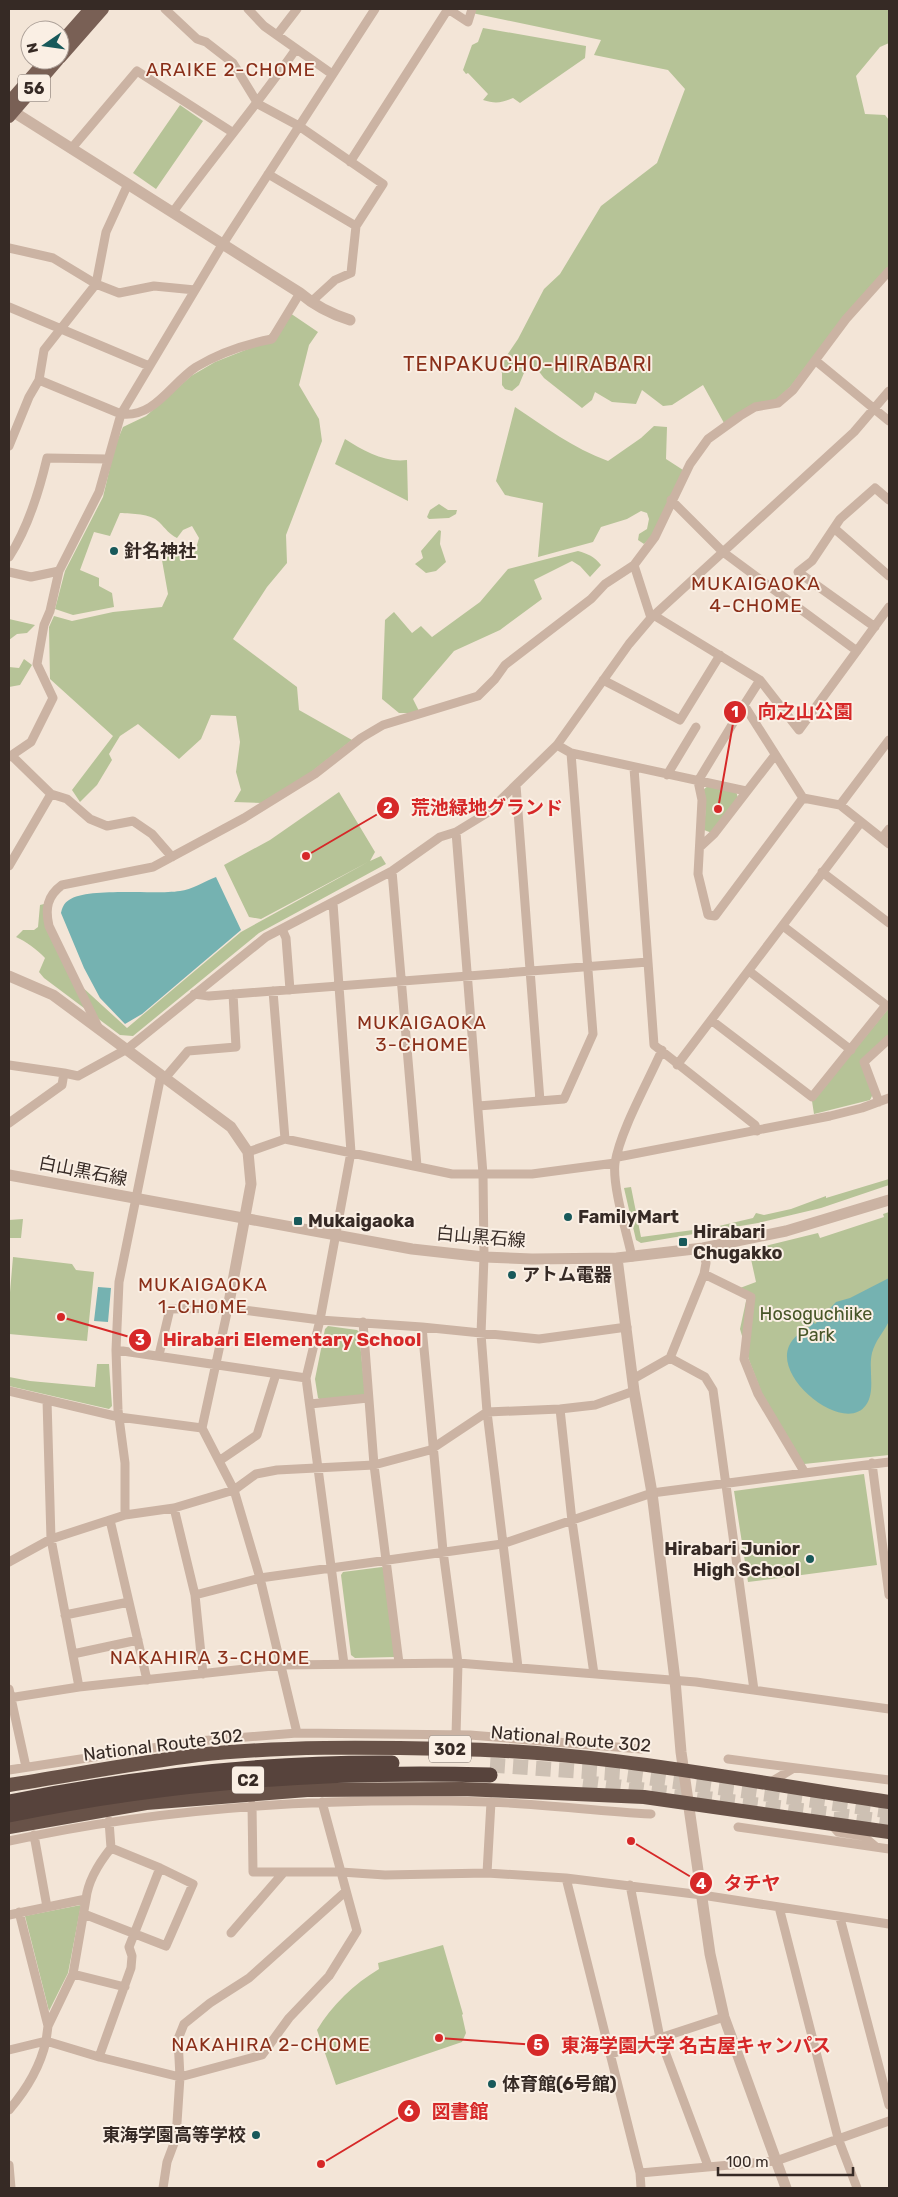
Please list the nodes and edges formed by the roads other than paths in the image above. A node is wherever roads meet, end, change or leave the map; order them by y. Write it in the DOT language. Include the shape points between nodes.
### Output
graph roads {
  1 [pos="90,9"];
  2 [pos="103,9"];
  3 [pos="165,9"];
  4 [pos="248,9"];
  5 [pos="297,9"];
  6 [pos="375,9"];
  7 [pos="448,9"];
  8 [pos="472,9"];
  9 [pos="70,32"];
  10 [pos="277,36"];
  11 [pos="70,46"];
  12 [pos="296,50"];
  13 [pos="39,70"];
  14 [pos="48,70"];
  15 [pos="332,74"];
  16 [pos="258,104"];
  17 [pos="10,110"];
  18 [pos="299,126"];
  19 [pos="232,132"];
  20 [pos="71,149"];
  21 [pos="350,162"];
  22 [pos="268,174"];
  23 [pos="128,184"];
  24 [pos="173,212"];
  25 [pos="356,226"];
  26 [pos="223,244"];
  27 [pos="9,248"];
  28 [pos="889,271"];
  29 [pos="96,284"];
  30 [pos="195,290"];
  31 [pos="300,293"];
  32 [pos="311,302"];
  33 [pos="10,311"];
  34 [pos="350,320"];
  35 [pos="60,329"];
  36 [pos="816,361"];
  37 [pos="149,366"];
  38 [pos="39,380"];
  39 [pos="889,391"];
  40 [pos="874,408"];
  41 [pos="120,414"];
  42 [pos="889,421"];
  43 [pos="9,446"];
  44 [pos="107,459"];
  45 [pos="672,500"];
  46 [pos="889,500"];
  47 [pos="835,529"];
  48 [pos="724,552"];
  49 [pos="9,557"];
  50 [pos="634,565"];
  51 [pos="60,571"];
  52 [pos="9,572"];
  53 [pos="889,576"];
  54 [pos="889,607"];
  55 [pos="653,617"];
  56 [pos="875,627"];
  57 [pos="857,651"];
  58 [pos="720,655"];
  59 [pos="603,680"];
  60 [pos="760,680"];
  61 [pos="744,705"];
  62 [pos="696,727"];
  63 [pos="889,740"];
  64 [pos="557,745"];
  65 [pos="571,753"];
  66 [pos="775,755"];
  67 [pos="10,756"];
  68 [pos="634,768"];
  69 [pos="667,775"];
  70 [pos="698,781"];
  71 [pos="516,786"];
  72 [pos="746,791"];
  73 [pos="51,794"];
  74 [pos="803,798"];
  75 [pos="840,805"];
  76 [pos="861,822"];
  77 [pos="889,830"];
  78 [pos="456,832"];
  79 [pos="886,841"];
  80 [pos="700,847"];
  81 [pos="13,849"];
  82 [pos="172,857"];
  83 [pos="9,866"];
  84 [pos="392,870"];
  85 [pos="822,872"];
  86 [pos="333,903"];
  87 [pos="889,922"];
  88 [pos="783,926"];
  89 [pos="282,929"];
  90 [pos="648,962"];
  91 [pos="587,967"];
  92 [pos="531,971"];
  93 [pos="749,971"];
  94 [pos="9,976"];
  95 [pos="468,977"];
  96 [pos="403,981"];
  97 [pos="338,986"];
  98 [pos="290,990"];
  99 [pos="273,991"];
  100 [pos="194,994"];
  101 [pos="233,994"];
  102 [pos="711,1020"];
  103 [pos="98,1027"];
  104 [pos="889,1039"];
  105 [pos="127,1048"];
  106 [pos="662,1050"];
  107 [pos="850,1050"];
  108 [pos="9,1065"];
  109 [pos="677,1065"];
  110 [pos="64,1074"];
  111 [pos="163,1076"];
  112 [pos="889,1098"];
  113 [pos="540,1101"];
  114 [pos="879,1102"];
  115 [pos="478,1106"];
  116 [pos="9,1123"];
  117 [pos="757,1131"];
  118 [pos="285,1139"];
  119 [pos="248,1152"];
  120 [pos="351,1152"];
  121 [pos="616,1160"];
  122 [pos="417,1166"];
  123 [pos="482,1174"];
  124 [pos="9,1175"];
  125 [pos="137,1199"];
  126 [pos="889,1200"];
  127 [pos="244,1218"];
  128 [pos="336,1235"];
  129 [pos="703,1248"];
  130 [pos="632,1257"];
  131 [pos="484,1258"];
  132 [pos="617,1258"];
  133 [pos="704,1274"];
  134 [pos="228,1308"];
  135 [pos="320,1320"];
  136 [pos="363,1322"];
  137 [pos="422,1327"];
  138 [pos="627,1327"];
  139 [pos="481,1334"];
  140 [pos="116,1350"];
  141 [pos="159,1355"];
  142 [pos="670,1358"];
  143 [pos="214,1366"];
  144 [pos="276,1374"];
  145 [pos="306,1378"];
  146 [pos="633,1385"];
  147 [pos="9,1391"];
  148 [pos="368,1398"];
  149 [pos="46,1400"];
  150 [pos="310,1404"];
  151 [pos="560,1409"];
  152 [pos="487,1412"];
  153 [pos="119,1417"];
  154 [pos="202,1428"];
  155 [pos="433,1447"];
  156 [pos="219,1461"];
  157 [pos="889,1462"];
  158 [pos="872,1463"];
  159 [pos="374,1465"];
  160 [pos="317,1470"];
  161 [pos="805,1473"];
  162 [pos="725,1482"];
  163 [pos="234,1490"];
  164 [pos="652,1493"];
  165 [pos="174,1508"];
  166 [pos="125,1515"];
  167 [pos="110,1520"];
  168 [pos="572,1521"];
  169 [pos="51,1538"];
  170 [pos="502,1544"];
  171 [pos="443,1551"];
  172 [pos="386,1559"];
  173 [pos="9,1562"];
  174 [pos="330,1568"];
  175 [pos="260,1578"];
  176 [pos="195,1595"];
  177 [pos="889,1595"];
  178 [pos="129,1602"];
  179 [pos="65,1615"];
  180 [pos="138,1640"];
  181 [pos="73,1654"];
  182 [pos="458,1663"];
  183 [pos="344,1664"];
  184 [pos="399,1664"];
  185 [pos="282,1665"];
  186 [pos="518,1668"];
  187 [pos="202,1674"];
  188 [pos="594,1674"];
  189 [pos="147,1680"];
  190 [pos="675,1680"];
  191 [pos="79,1687"];
  192 [pos="754,1690"];
  193 [pos="9,1695"];
  194 [pos="889,1709"];
  195 [pos="297,1733"];
  196 [pos="456,1736"];
  197 [pos="554,1742"];
  198 [pos="641,1749"];
  199 [pos="556,1756"];
  200 [pos="728,1759"];
  201 [pos="26,1767"];
  202 [pos="683,1768"];
  203 [pos="794,1768"];
  204 [pos="9,1770"];
  205 [pos="889,1780"];
  206 [pos="9,1784"];
  207 [pos="768,1784"];
  208 [pos="644,1797"];
  209 [pos="9,1802"];
  210 [pos="322,1802"];
  211 [pos="491,1802"];
  212 [pos="889,1802"];
  213 [pos="689,1803"];
  214 [pos="252,1805"];
  215 [pos="624,1813"];
  216 [pos="9,1814"];
  217 [pos="651,1814"];
  218 [pos="109,1821"];
  219 [pos="830,1823"];
  220 [pos="9,1827"];
  221 [pos="738,1828"];
  222 [pos="889,1832"];
  223 [pos="34,1835"];
  224 [pos="9,1841"];
  225 [pos="111,1848"];
  226 [pos="876,1848"];
  227 [pos="889,1849"];
  228 [pos="160,1868"];
  229 [pos="284,1872"];
  230 [pos="340,1872"];
  231 [pos="487,1873"];
  232 [pos="566,1878"];
  233 [pos="630,1885"];
  234 [pos="345,1892"];
  235 [pos="702,1895"];
  236 [pos="86,1899"];
  237 [pos="47,1907"];
  238 [pos="779,1907"];
  239 [pos="20,1912"];
  240 [pos="84,1914"];
  241 [pos="9,1915"];
  242 [pos="840,1918"];
  243 [pos="889,1924"];
  244 [pos="231,1933"];
  245 [pos="134,1934"];
  246 [pos="73,1974"];
  247 [pos="125,1987"];
  248 [pos="724,2017"];
  249 [pos="48,2026"];
  250 [pos="660,2038"];
  251 [pos="46,2041"];
  252 [pos="9,2050"];
  253 [pos="611,2054"];
  254 [pos="99,2057"];
  255 [pos="180,2077"];
  256 [pos="889,2105"];
  257 [pos="9,2110"];
  258 [pos="889,2121"];
  259 [pos="838,2138"];
  260 [pos="776,2161"];
  261 [pos="9,2165"];
  262 [pos="708,2166"];
  263 [pos="640,2173"];
  264 [pos="11,2188"];
  265 [pos="163,2188"];
  266 [pos="642,2188"];
  267 [pos="786,2188"];
  268 [pos="857,2188"];
  1 -- 9 [label="main road"];
  2 -- 11 [label="main road, 56"];
  3 -- 16 [label="street" via="197,39 233,63"];
  4 -- 10 [label="street"];
  5 -- 10 [label="street"];
  6 -- 15 [label="street"];
  7 -- 8 [label="street" via="468,22"];
  7 -- 21 [label="street"];
  10 -- 12 [label="street"];
  12 -- 15 [label="street"];
  12 -- 16 [label="street"];
  13 -- 17 [label="main road, 56"];
  14 -- 17 [label="main road, 56"];
  15 -- 18 [label="street"];
  16 -- 18 [label="street"];
  16 -- 19 [label="street"];
  17 -- 20 [label="street"];
  18 -- 21 [label="street"];
  18 -- 22 [label="street"];
  19 -- 20 [label="street" via="137,71"];
  19 -- 24 [label="street"];
  20 -- 23 [label="street"];
  21 -- 25 [label="street" via="383,184"];
  22 -- 25 [label="street"];
  22 -- 26 [label="street"];
  23 -- 24 [label="street"];
  23 -- 29 [label="street" via="106,232"];
  24 -- 26 [label="street"];
  25 -- 32 [label="street" via="351,273 335,280"];
  26 -- 30 [label="street"];
  26 -- 31 [label="street"];
  27 -- 29 [label="street" via="54,258"];
  28 -- 36 [label="street" via="846,319"];
  29 -- 30 [label="street" via="119,293 154,286"];
  29 -- 35 [label="street"];
  30 -- 37 [label="street"];
  31 -- 32 [label="street"];
  31 -- 41 [label="street" via="272,339 249,344 195,368 147,411 134,416"];
  32 -- 34 [label="street" via="330,314"];
  33 -- 35 [label="street"];
  35 -- 37 [label="street"];
  35 -- 38 [label="street" via="44,350"];
  36 -- 40 [label="street"];
  36 -- 45 [label="street" via="778,403 755,408 708,439 690,464"];
  37 -- 41 [label="street"];
  38 -- 41 [label="street"];
  38 -- 43 [label="street"];
  39 -- 40 [label="street"];
  40 -- 42 [label="street"];
  40 -- 48 [label="street" via="854,432"];
  41 -- 44 [label="street"];
  44 -- 49 [label="street" via="47,458 36,498"];
  44 -- 51 [label="street" via="99,492"];
  45 -- 48 [label="street"];
  45 -- 50 [label="street" via="655,537"];
  46 -- 47 [label="street" via="875,488 840,519"];
  47 -- 53 [label="street"];
  47 -- 56 [label="street" via="812,560 798,572"];
  48 -- 55 [label="street"];
  48 -- 57 [label="street"];
  50 -- 55 [label="street"];
  50 -- 82 [label="street" via="605,584 591,599 505,665 478,696 383,725 315,774"];
  51 -- 52 [label="street" via="31,578"];
  51 -- 67 [label="street" via="44,625 37,664 53,698 31,742"];
  54 -- 56 [label="street"];
  55 -- 58 [label="street"];
  55 -- 59 [label="street"];
  56 -- 57 [label="street"];
  57 -- 60 [label="street" via="798,730"];
  58 -- 59 [label="street" via="680,720"];
  58 -- 60 [label="street"];
  59 -- 64 [label="street"];
  60 -- 61 [label="street"];
  61 -- 66 [label="street"];
  61 -- 70 [label="street"];
  62 -- 69 [label="street"];
  63 -- 75 [label="street"];
  64 -- 65 [label="street"];
  64 -- 71 [label="street"];
  65 -- 68 [label="street"];
  65 -- 91 [label="street"];
  66 -- 72 [label="street"];
  66 -- 74 [label="street"];
  67 -- 73 [label="street"];
  68 -- 69 [label="street"];
  68 -- 90 [label="street"];
  69 -- 70 [label="street"];
  70 -- 72 [label="street"];
  70 -- 80 [label="street" via="702,800"];
  71 -- 78 [label="street" via="487,813"];
  71 -- 92 [label="street"];
  72 -- 80 [label="street" via="714,834"];
  73 -- 81 [label="street"];
  73 -- 82 [label="street" via="67,799 90,820 107,826 133,821 152,834"];
  74 -- 75 [label="street"];
  74 -- 80 [label="street" via="715,916 708,915 698,874"];
  75 -- 76 [label="street"];
  76 -- 79 [label="street"];
  76 -- 85 [label="street"];
  77 -- 79 [label="street"];
  78 -- 84 [label="street" via="440,837"];
  78 -- 95 [label="street"];
  81 -- 83 [label="street"];
  82 -- 103 [label="street" via="153,867 62,886 53,892 48,902 49,926"];
  84 -- 86 [label="street"];
  84 -- 96 [label="street"];
  85 -- 87 [label="street"];
  85 -- 88 [label="street"];
  86 -- 89 [label="street"];
  86 -- 97 [label="street"];
  88 -- 93 [label="street"];
  88 -- 107 [label="street" via="886,1005"];
  89 -- 98 [label="street" via="286,938"];
  89 -- 100 [label="street" via="266,937"];
  90 -- 91 [label="street"];
  90 -- 106 [label="street" via="654,1045"];
  91 -- 92 [label="street"];
  91 -- 113 [label="street" via="593,1034 564,1099"];
  92 -- 95 [label="street"];
  92 -- 113 [label="street"];
  93 -- 102 [label="street"];
  93 -- 107 [label="street"];
  94 -- 103 [label="street" via="53,995"];
  95 -- 96 [label="street"];
  95 -- 115 [label="street"];
  96 -- 97 [label="street"];
  96 -- 122 [label="street"];
  97 -- 98 [label="street"];
  97 -- 120 [label="street"];
  98 -- 99 [label="street"];
  99 -- 101 [label="street"];
  99 -- 118 [label="street"];
  100 -- 101 [label="street"];
  100 -- 105 [label="street"];
  101 -- 111 [label="street" via="236,1047 188,1051"];
  102 -- 107 [label="street" via="812,1097"];
  102 -- 109 [label="street"];
  103 -- 105 [label="street"];
  104 -- 114 [label="street" via="864,1062"];
  105 -- 110 [label="street" via="78,1076"];
  105 -- 111 [label="street"];
  106 -- 109 [label="street"];
  106 -- 121 [label="street"];
  108 -- 110 [label="street"];
  109 -- 117 [label="street" via="755,1125"];
  110 -- 116 [label="street" via="62,1085"];
  111 -- 119 [label="street" via="231,1127"];
  111 -- 125 [label="street"];
  112 -- 114 [label="street"];
  113 -- 115 [label="street"];
  114 -- 117 [label="street" via="848,1112"];
  115 -- 123 [label="street"];
  117 -- 121 [label="street"];
  118 -- 119 [label="street"];
  118 -- 120 [label="street"];
  119 -- 127 [label="street" via="251,1184"];
  120 -- 122 [label="street"];
  120 -- 128 [label="street"];
  121 -- 123 [label="street" via="532,1174"];
  121 -- 130 [label="street" via="617,1186"];
  122 -- 123 [label="street" via="452,1174"];
  123 -- 131 [label="street"];
  124 -- 125 [label="street, 白山黒石線"];
  125 -- 127 [label="street, 白山黒石線"];
  125 -- 140 [label="street" via="120,1282"];
  126 -- 129 [label="street, 白山黒石線" via="786,1231"];
  127 -- 128 [label="street, 白山黒石線"];
  127 -- 134 [label="street"];
  128 -- 131 [label="street, 白山黒石線"];
  128 -- 135 [label="street"];
  129 -- 130 [label="street, 白山黒石線"];
  129 -- 133 [label="street"];
  130 -- 132 [label="street, 白山黒石線"];
  131 -- 132 [label="street, 白山黒石線"];
  131 -- 139 [label="street"];
  132 -- 138 [label="street"];
  133 -- 142 [label="street"];
  133 -- 161 [label="street" via="751,1297 744,1359 758,1394"];
  134 -- 135 [label="street"];
  134 -- 141 [label="street" via="170,1309"];
  134 -- 143 [label="street"];
  135 -- 136 [label="street"];
  135 -- 145 [label="street"];
  136 -- 137 [label="street"];
  136 -- 148 [label="street"];
  137 -- 139 [label="street"];
  137 -- 155 [label="street"];
  138 -- 139 [label="street" via="539,1339"];
  138 -- 146 [label="street"];
  139 -- 152 [label="street"];
  140 -- 141 [label="street"];
  140 -- 153 [label="street"];
  141 -- 143 [label="street"];
  142 -- 146 [label="street"];
  142 -- 162 [label="street" via="705,1377 711,1384"];
  143 -- 144 [label="street"];
  143 -- 154 [label="street"];
  144 -- 145 [label="street"];
  144 -- 156 [label="street" via="257,1435"];
  145 -- 150 [label="street"];
  146 -- 151 [label="street" via="595,1405"];
  146 -- 164 [label="street"];
  147 -- 149 [label="street"];
  148 -- 150 [label="street"];
  148 -- 159 [label="street"];
  149 -- 153 [label="street"];
  149 -- 169 [label="street"];
  150 -- 160 [label="street"];
  151 -- 152 [label="street"];
  151 -- 168 [label="street"];
  152 -- 155 [label="street"];
  152 -- 170 [label="street"];
  153 -- 154 [label="street"];
  153 -- 166 [label="street" via="125,1463"];
  154 -- 156 [label="street"];
  155 -- 159 [label="street"];
  155 -- 171 [label="street"];
  156 -- 163 [label="street"];
  157 -- 158 [label="street"];
  158 -- 161 [label="street"];
  158 -- 177 [label="street"];
  159 -- 160 [label="street"];
  159 -- 172 [label="street"];
  160 -- 163 [label="street" via="277,1470 256,1474"];
  160 -- 174 [label="street"];
  161 -- 162 [label="street"];
  162 -- 164 [label="street"];
  162 -- 192 [label="street"];
  163 -- 165 [label="street"];
  163 -- 175 [label="street"];
  164 -- 168 [label="street"];
  164 -- 190 [label="street"];
  165 -- 166 [label="street"];
  165 -- 176 [label="street"];
  166 -- 167 [label="street"];
  167 -- 169 [label="street"];
  167 -- 178 [label="street"];
  168 -- 170 [label="street"];
  168 -- 188 [label="street"];
  169 -- 173 [label="street"];
  169 -- 179 [label="street"];
  170 -- 171 [label="street"];
  170 -- 186 [label="street"];
  171 -- 172 [label="street"];
  171 -- 182 [label="street"];
  172 -- 174 [label="street"];
  172 -- 184 [label="street"];
  174 -- 175 [label="street"];
  174 -- 183 [label="street"];
  175 -- 176 [label="street"];
  175 -- 185 [label="street"];
  176 -- 187 [label="street"];
  178 -- 179 [label="street"];
  178 -- 180 [label="street"];
  179 -- 181 [label="street"];
  180 -- 181 [label="street"];
  180 -- 189 [label="street"];
  181 -- 191 [label="street"];
  182 -- 184 [label="street"];
  182 -- 186 [label="street"];
  182 -- 196 [label="street"];
  183 -- 184 [label="street"];
  183 -- 185 [label="street"];
  185 -- 187 [label="street"];
  185 -- 195 [label="street"];
  186 -- 188 [label="street"];
  187 -- 189 [label="street"];
  188 -- 190 [label="street"];
  189 -- 191 [label="street"];
  190 -- 192 [label="street"];
  190 -- 202 [label="street"];
  191 -- 193 [label="street"];
  192 -- 194 [label="street"];
  193 -- 201 [label="street"];
  195 -- 196 [label="street"];
  195 -- 201 [label="street" via="198,1741"];
  196 -- 197 [label="street"];
  197 -- 198 [label="street"];
  197 -- 199 [label="street"];
  199 -- 202 [label="highway, National Route 302 / 302"];
  199 -- 206 [label="highway, National Route 302 / 302" via="454,1749 298,1749 198,1755"];
  200 -- 203 [label="street"];
  201 -- 204 [label="street"];
  202 -- 207 [label="highway, National Route 302 / 302"];
  202 -- 213 [label="street"];
  203 -- 205 [label="street"];
  203 -- 207 [label="street"];
  207 -- 212 [label="highway, National Route 302 / 302"];
  208 -- 213 [label="highway"];
  208 -- 215 [label="street"];
  208 -- 220 [label="highway" via="462,1789 307,1790 146,1803"];
  209 -- 216 [label="highway, C2" via="153,1777 248,1768 338,1763 490,1770 250,1780 155,1789"];
  210 -- 211 [label="street"];
  210 -- 214 [label="street"];
  210 -- 230 [label="street"];
  211 -- 215 [label="street"];
  211 -- 231 [label="street"];
  213 -- 219 [label="highway"];
  213 -- 235 [label="street"];
  214 -- 218 [label="street"];
  214 -- 229 [label="street" via="253,1872"];
  215 -- 217 [label="street"];
  218 -- 223 [label="street"];
  218 -- 225 [label="street"];
  219 -- 222 [label="highway"];
  219 -- 226 [label="street" via="838,1832 863,1836"];
  221 -- 226 [label="street"];
  223 -- 224 [label="street"];
  223 -- 237 [label="street"];
  225 -- 228 [label="street"];
  225 -- 236 [label="street" via="98,1864"];
  226 -- 227 [label="street"];
  228 -- 245 [label="street"];
  228 -- 245 [label="street" via="193,1884 166,1946"];
  229 -- 230 [label="street"];
  229 -- 244 [label="street"];
  230 -- 231 [label="street" via="385,1876"];
  230 -- 234 [label="street"];
  231 -- 232 [label="street"];
  232 -- 233 [label="street"];
  232 -- 253 [label="street"];
  233 -- 235 [label="street"];
  233 -- 250 [label="street"];
  234 -- 255 [label="street" via="249,1978 184,2024 178,2039"];
  234 -- 255 [label="street" via="357,1931 329,1976 288,2018 262,2055"];
  235 -- 238 [label="street"];
  235 -- 248 [label="street" via="710,1954"];
  236 -- 237 [label="street"];
  236 -- 240 [label="street"];
  237 -- 239 [label="street"];
  238 -- 242 [label="street"];
  238 -- 259 [label="street"];
  239 -- 241 [label="street"];
  239 -- 249 [label="street"];
  240 -- 245 [label="street"];
  240 -- 246 [label="street"];
  242 -- 243 [label="street"];
  242 -- 256 [label="street"];
  245 -- 247 [label="street" via="130,1947 131,1968"];
  246 -- 247 [label="street"];
  246 -- 249 [label="street"];
  247 -- 254 [label="street"];
  248 -- 250 [label="street"];
  248 -- 260 [label="street"];
  249 -- 251 [label="street"];
  250 -- 253 [label="street"];
  250 -- 262 [label="street"];
  251 -- 252 [label="street"];
  251 -- 254 [label="street"];
  251 -- 257 [label="street" via="30,2084"];
  253 -- 263 [label="street"];
  254 -- 255 [label="street"];
  255 -- 265 [label="street" via="176,2138"];
  258 -- 259 [label="street"];
  259 -- 260 [label="street"];
  259 -- 268 [label="street"];
  260 -- 262 [label="street"];
  260 -- 267 [label="street"];
  261 -- 264 [label="street"];
  262 -- 263 [label="street"];
  263 -- 266 [label="street"];
}
